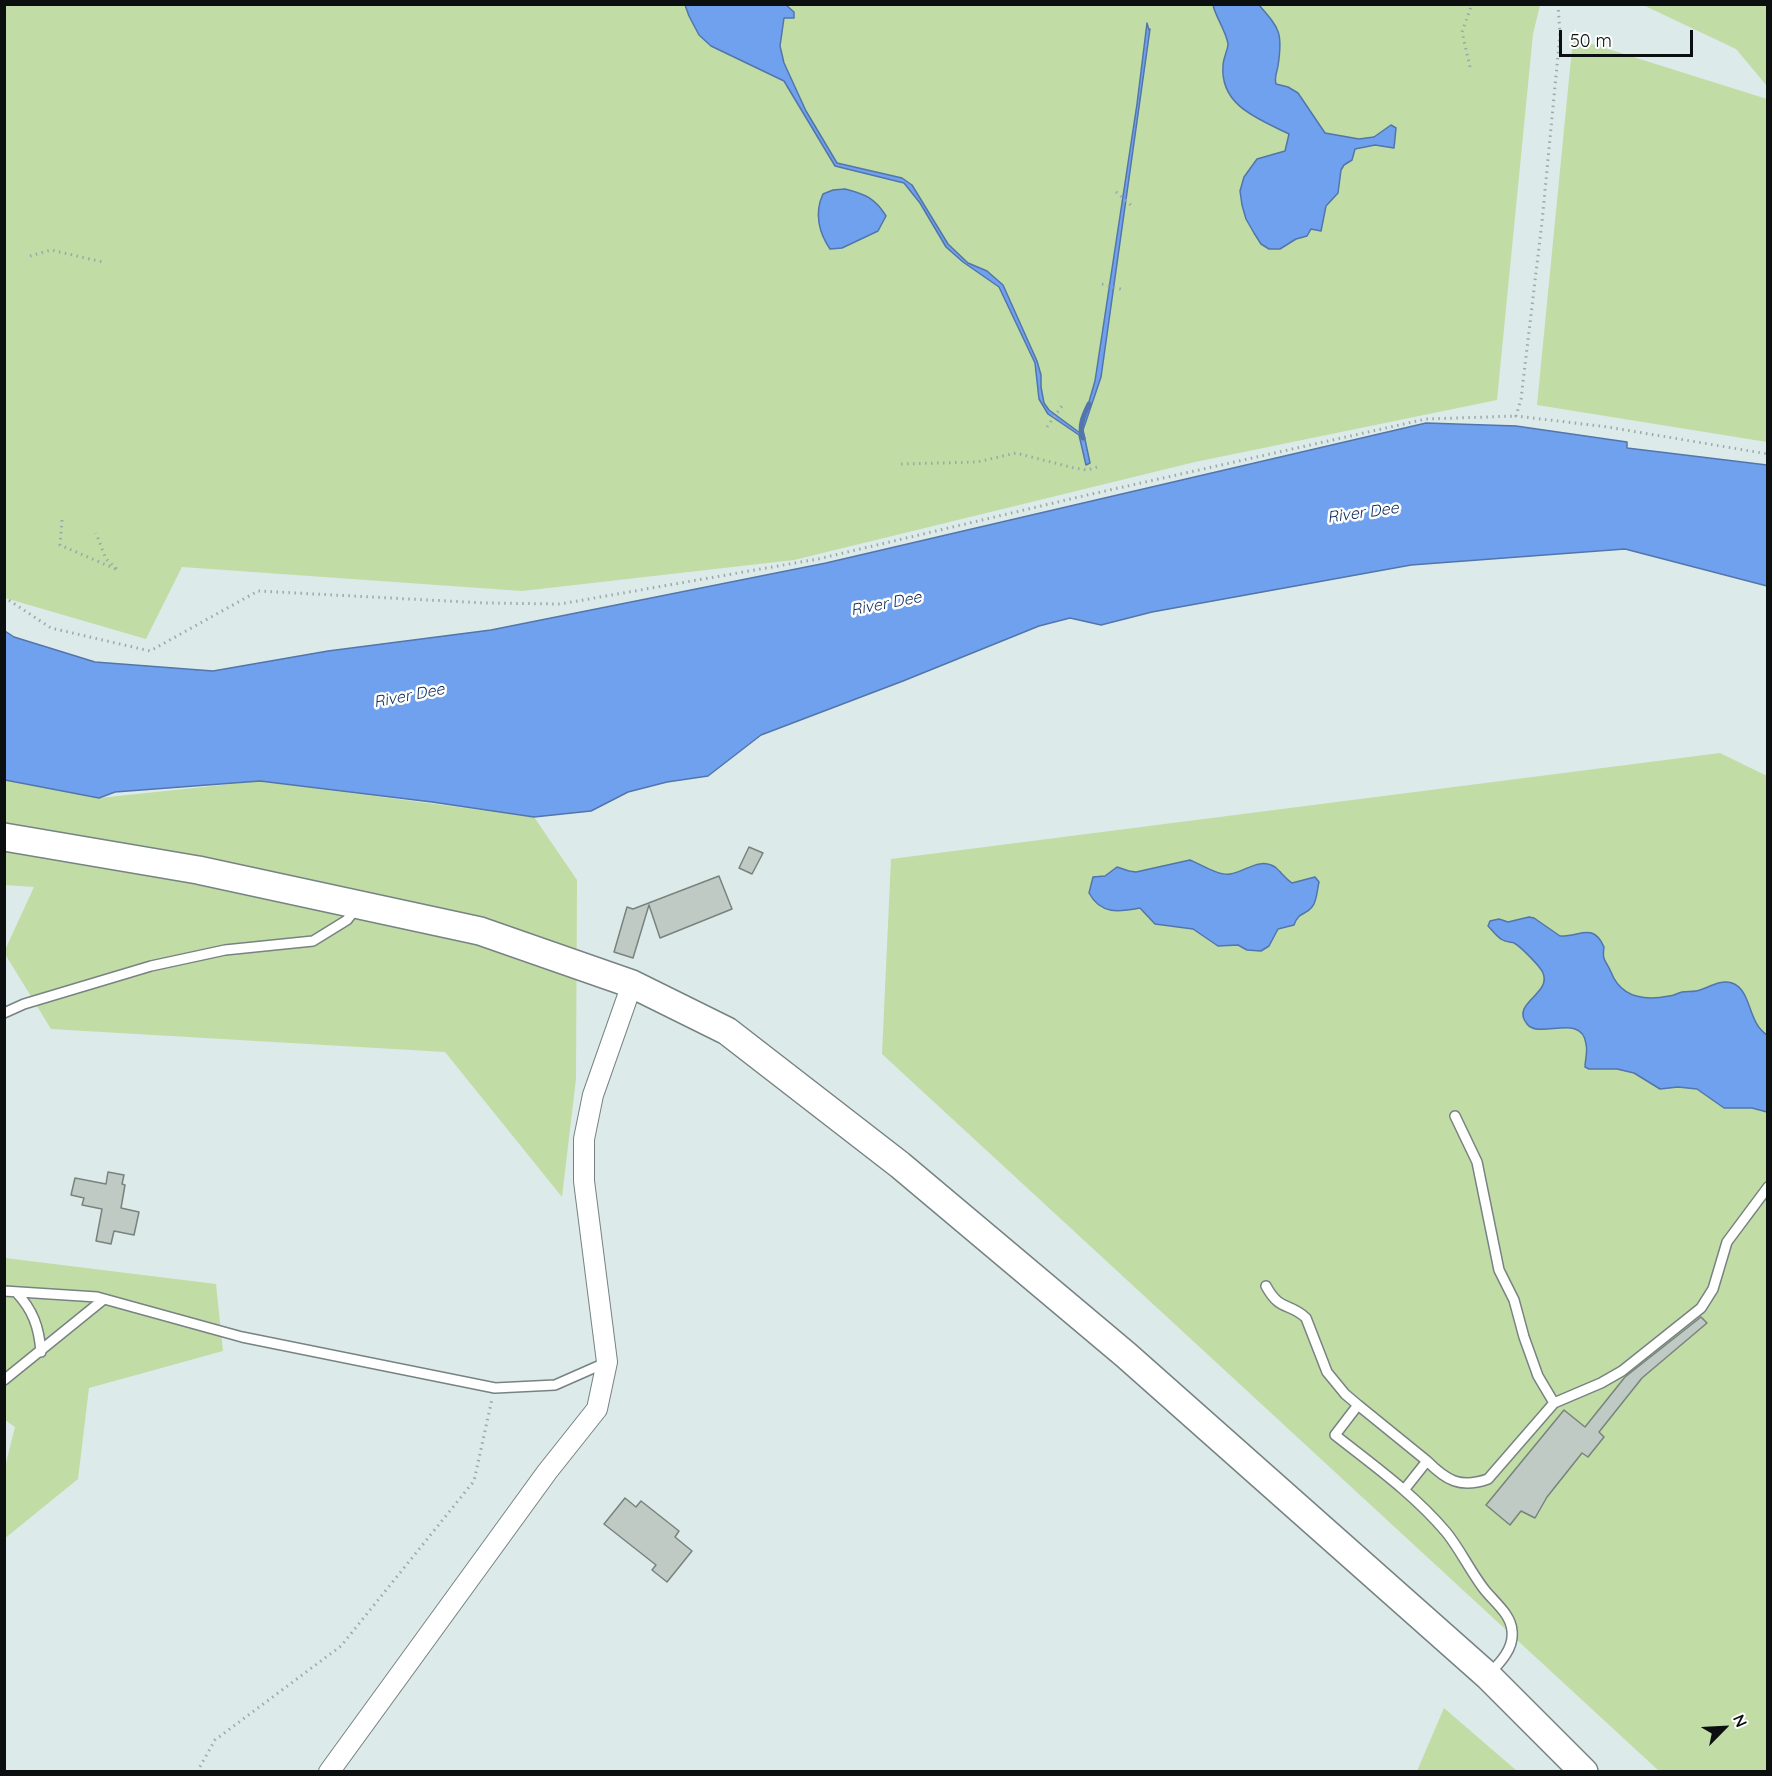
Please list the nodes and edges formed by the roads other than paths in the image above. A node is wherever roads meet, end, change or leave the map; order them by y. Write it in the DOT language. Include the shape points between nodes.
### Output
graph roads {
  1 [pos="4,837"];
  2 [pos="359,905"];
  3 [pos="632,984"];
  4 [pos="4,1013"];
  5 [pos="1455,1116"];
  6 [pos="1767,1187"];
  7 [pos="1266,1286"];
  8 [pos="4,1291"];
  9 [pos="16,1292"];
  10 [pos="104,1299"];
  11 [pos="41,1352"];
  12 [pos="607,1362"];
  13 [pos="4,1380"];
  14 [pos="1554,1402"];
  15 [pos="1358,1405"];
  16 [pos="1427,1461"];
  17 [pos="1404,1490"];
  18 [pos="1488,1676"];
  19 [pos="329,1772"];
  20 [pos="1584,1772"];
  1 -- 2 [label="main road" via="198,870"];
  2 -- 3 [label="main road" via="480,931"];
  2 -- 4 [label="lane" via="347,920 313,941 225,950 151,966"];
  3 -- 12 [label="street" via="593,1095 584,1139 584,1181"];
  3 -- 18 [label="main road" via="726,1031 900,1165 1126,1355"];
  5 -- 14 [label="lane" via="1477,1162 1499,1270 1514,1300 1538,1376"];
  6 -- 14 [label="lane" via="1727,1242 1713,1289 1701,1308 1622,1371"];
  7 -- 15 [label="lane" via="1279,1304 1306,1318 1327,1372"];
  8 -- 9 [label="lane"];
  9 -- 10 [label="lane"];
  9 -- 11 [label="lane" via="34,1316"];
  10 -- 11 [label="lane"];
  10 -- 12 [label="lane" via="242,1337 495,1388 555,1385"];
  11 -- 13 [label="lane"];
  12 -- 19 [label="street" via="597,1409"];
  14 -- 16 [label="lane" via="1488,1479 1474,1484 1452,1481"];
  15 -- 16 [label="lane"];
  15 -- 17 [label="lane" via="1335,1435"];
  16 -- 17 [label="lane"];
  17 -- 18 [label="lane" via="1447,1533 1505,1613 1512,1630 1509,1649"];
  18 -- 20 [label="main road"];
}
